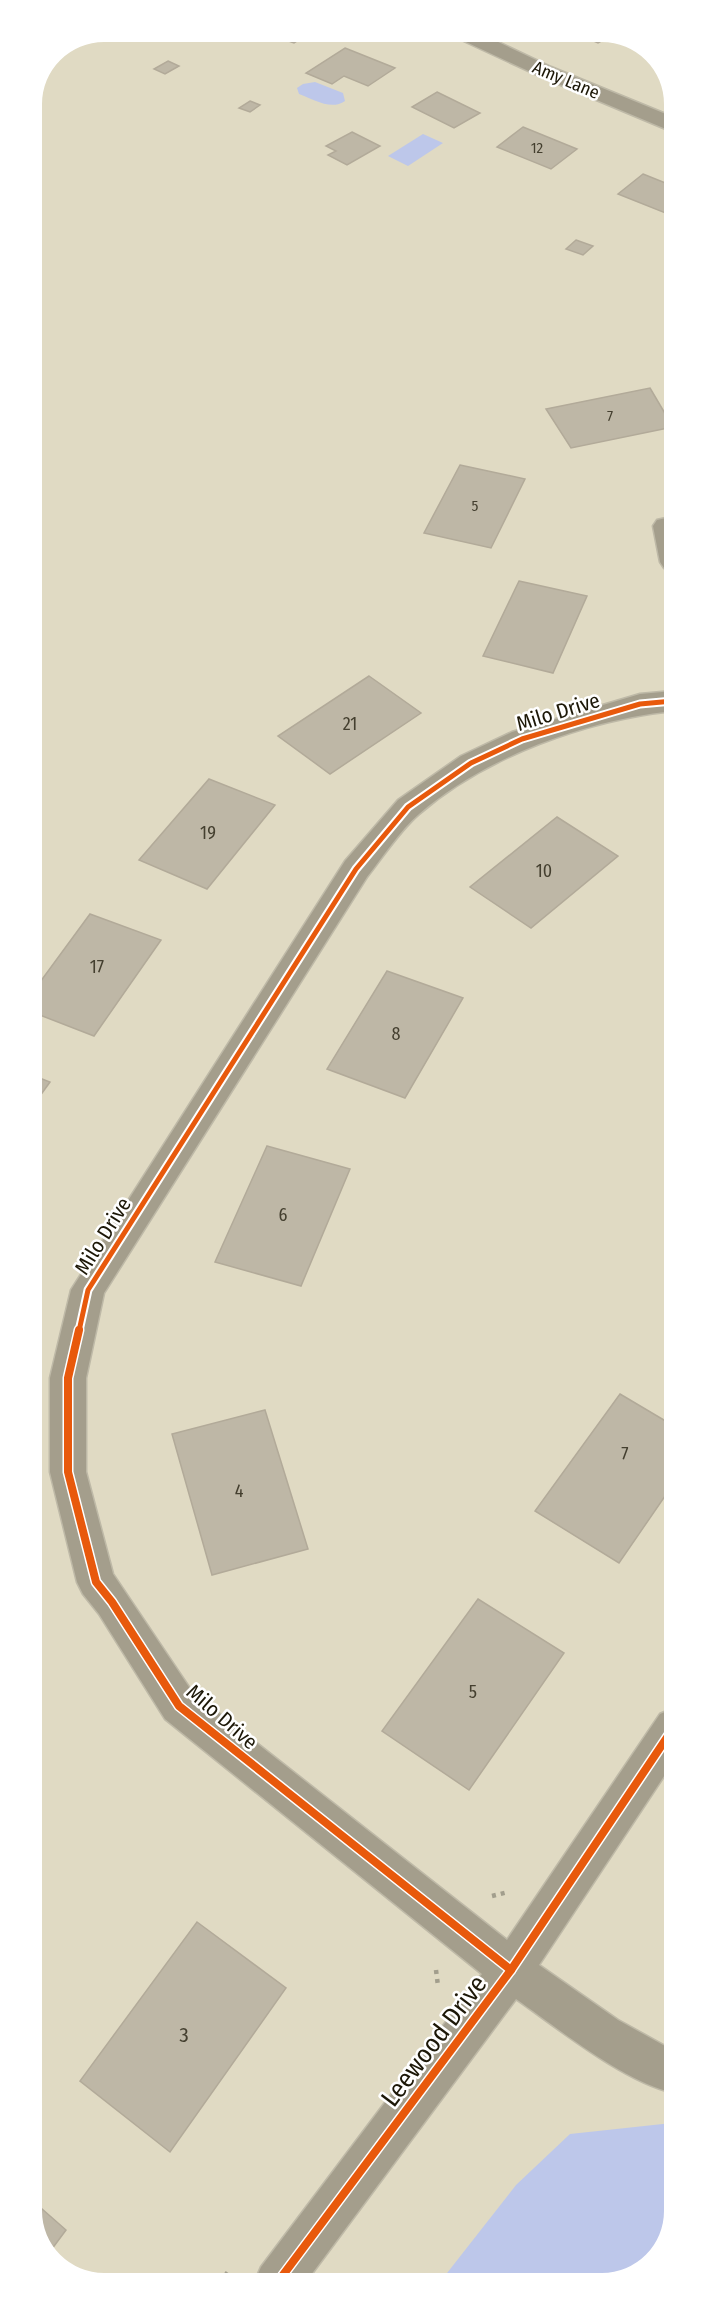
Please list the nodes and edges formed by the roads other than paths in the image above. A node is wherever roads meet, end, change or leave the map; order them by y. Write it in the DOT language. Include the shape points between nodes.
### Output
graph roads {
  1 [pos="482,42"];
  2 [pos="664,121"];
  3 [pos="664,702"];
  4 [pos="664,1742"];
  5 [pos="511,1970"];
  6 [pos="664,2069"];
  7 [pos="284,2273"];
  1 -- 2 [label="street, Amy Lane"];
  3 -- 5 [label="street, Milo Drive" via="640,704 522,739 471,763 408,807 356,869 88,1290 68,1378 68,1472 96,1582 179,1706"];
  4 -- 5 [label="street, Leewood Drive"];
  5 -- 6 [label="street, Milo Drive" via="603,2035"];
  5 -- 7 [label="street, Leewood Drive"];
}
